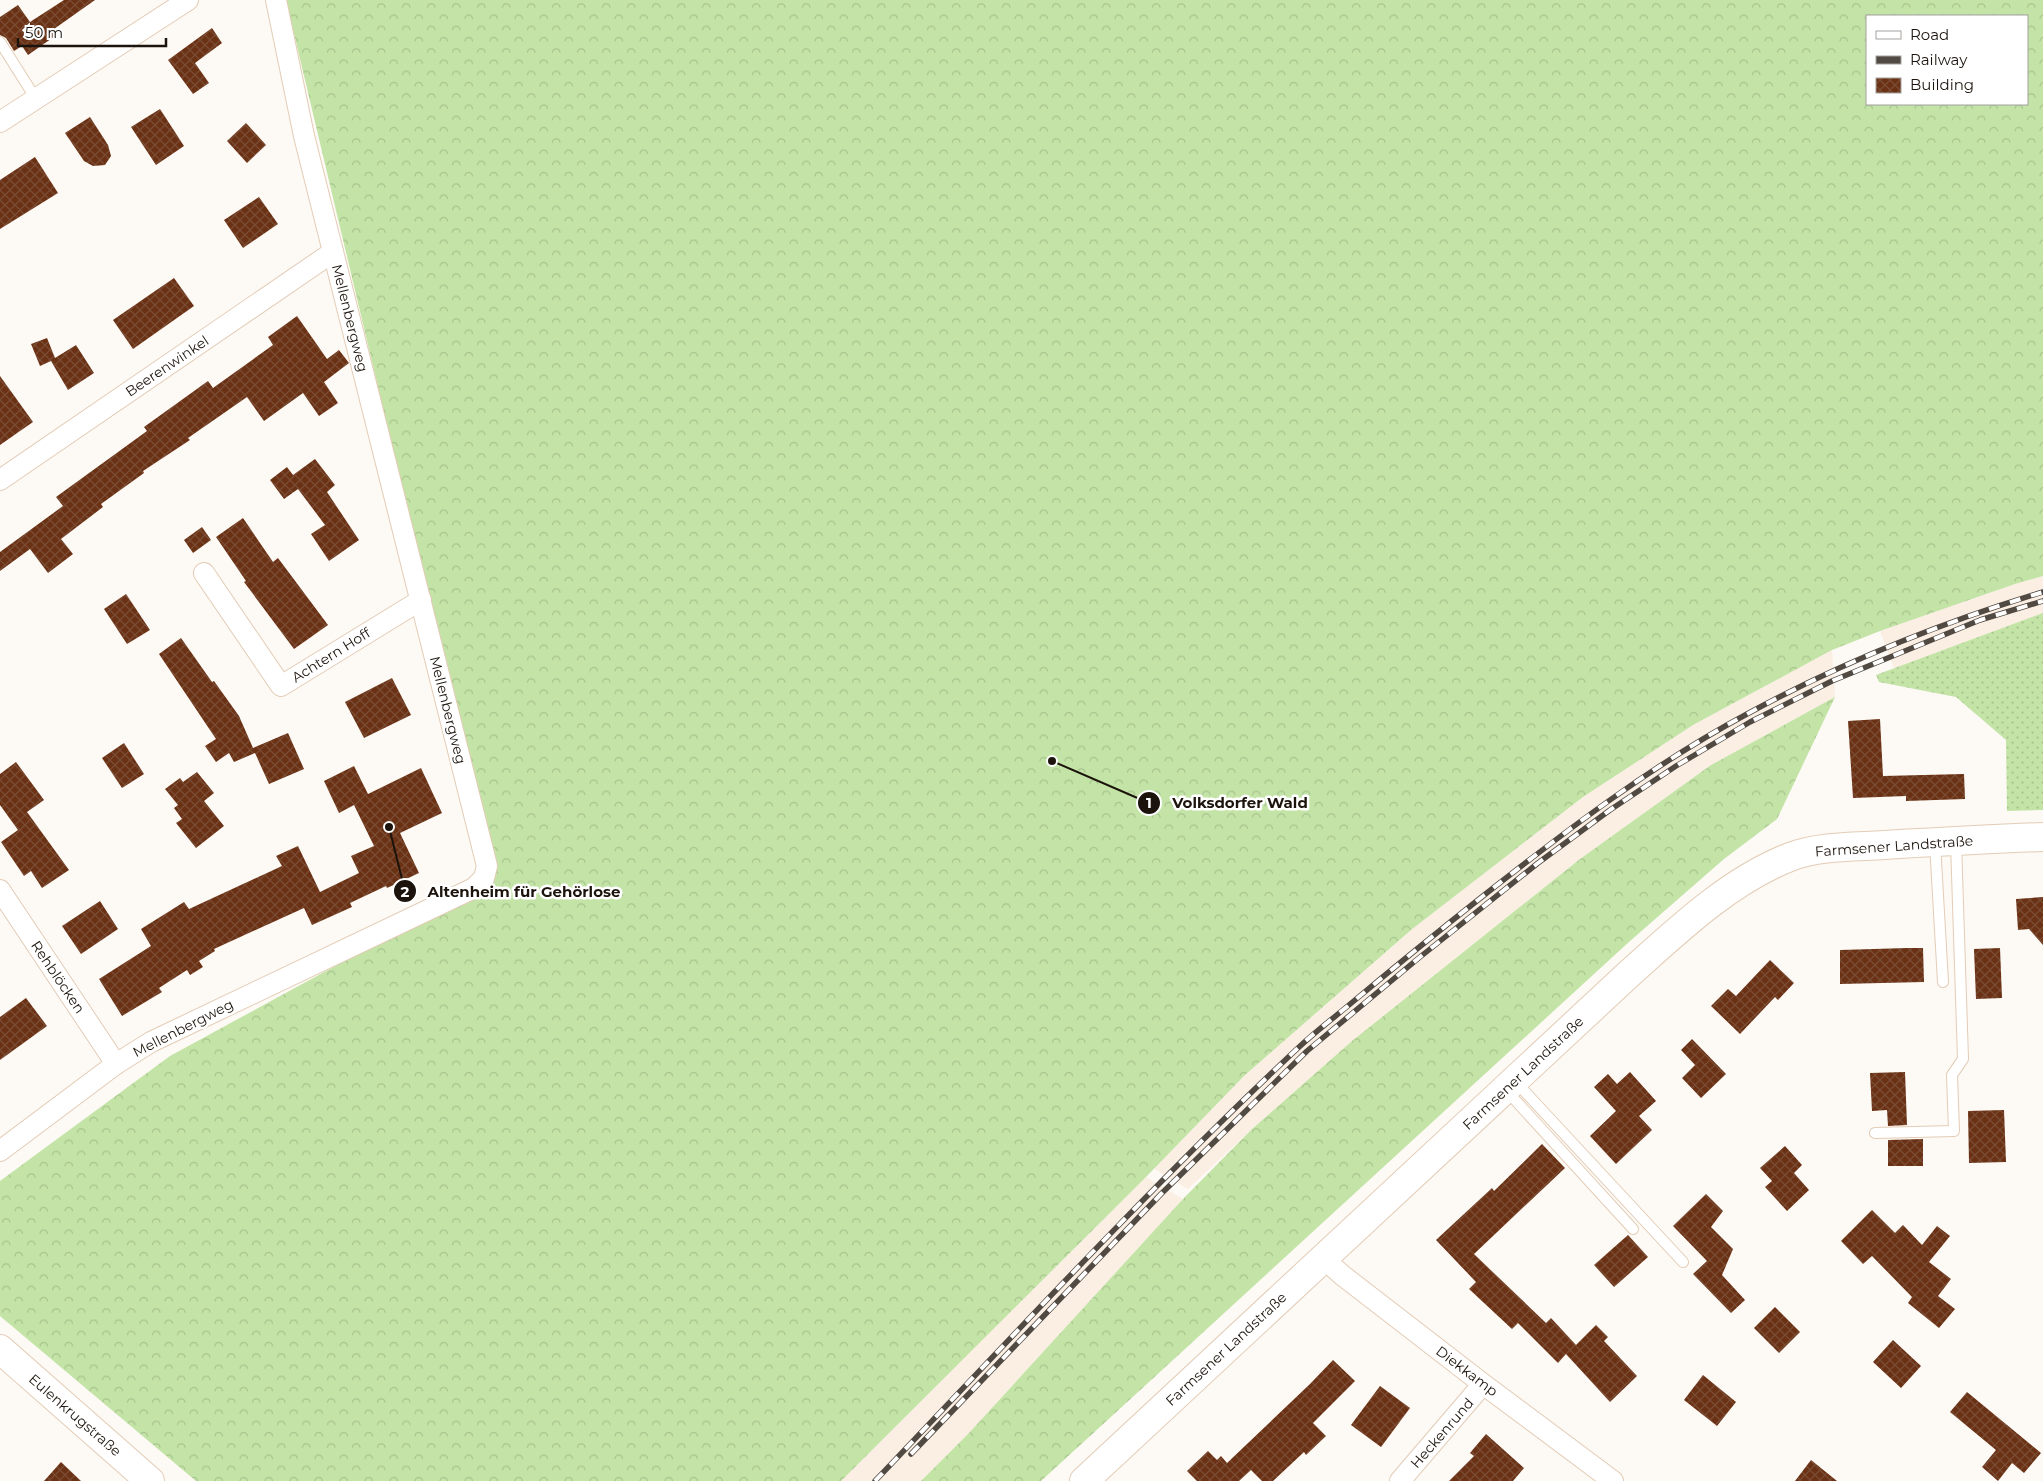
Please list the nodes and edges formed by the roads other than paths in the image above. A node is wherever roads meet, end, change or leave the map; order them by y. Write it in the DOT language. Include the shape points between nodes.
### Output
graph roads {
  1 [pos="188,0"];
  2 [pos="276,0"];
  3 [pos="0,42"];
  4 [pos="36,99"];
  5 [pos="0,122"];
  6 [pos="333,252"];
  7 [pos="0,480"];
  8 [pos="204,573"];
  9 [pos="421,600"];
  10 [pos="2043,837"];
  11 [pos="1946,841"];
  12 [pos="0,890"];
  13 [pos="1943,982"];
  14 [pos="116,1064"];
  15 [pos="1510,1084"];
  16 [pos="1876,1132"];
  17 [pos="0,1152"];
  18 [pos="1633,1229"];
  19 [pos="1323,1258"];
  20 [pos="1683,1262"];
  21 [pos="0,1349"];
  22 [pos="1483,1384"];
  23 [pos="150,1481"];
  24 [pos="1084,1481"];
  25 [pos="1400,1481"];
  26 [pos="1613,1481"];
  1 -- 4 [label="street"];
  2 -- 6 [label="street, Mellenbergweg" via="304,136"];
  3 -- 4 [label="lane"];
  4 -- 5 [label="street"];
  6 -- 7 [label="street, Beerenwinkel"];
  6 -- 9 [label="street, Mellenbergweg"];
  8 -- 9 [label="street, Achtern Hoff" via="281,686"];
  9 -- 14 [label="street, Mellenbergweg" via="487,866 484,878 474,888 151,1042"];
  10 -- 11 [label="main road, Farmsener Landstraße"];
  11 -- 13 [label="lane"];
  11 -- 15 [label="main road, Farmsener Landstraße" via="1806,853 1742,881 1676,932"];
  11 -- 16 [label="lane" via="1963,1059 1952,1075 1954,1131"];
  12 -- 14 [label="street, Rehblöcken"];
  14 -- 17 [label="street, Mellenbergweg"];
  15 -- 18 [label="lane"];
  15 -- 19 [label="main road, Farmsener Landstraße"];
  15 -- 20 [label="lane"];
  19 -- 22 [label="street, Diekkamp"];
  19 -- 24 [label="main road, Farmsener Landstraße"];
  21 -- 23 [label="main road, Eulenkrugstraße"];
  22 -- 25 [label="street, Heckenrund"];
  22 -- 26 [label="street, Diekkamp"];
}
